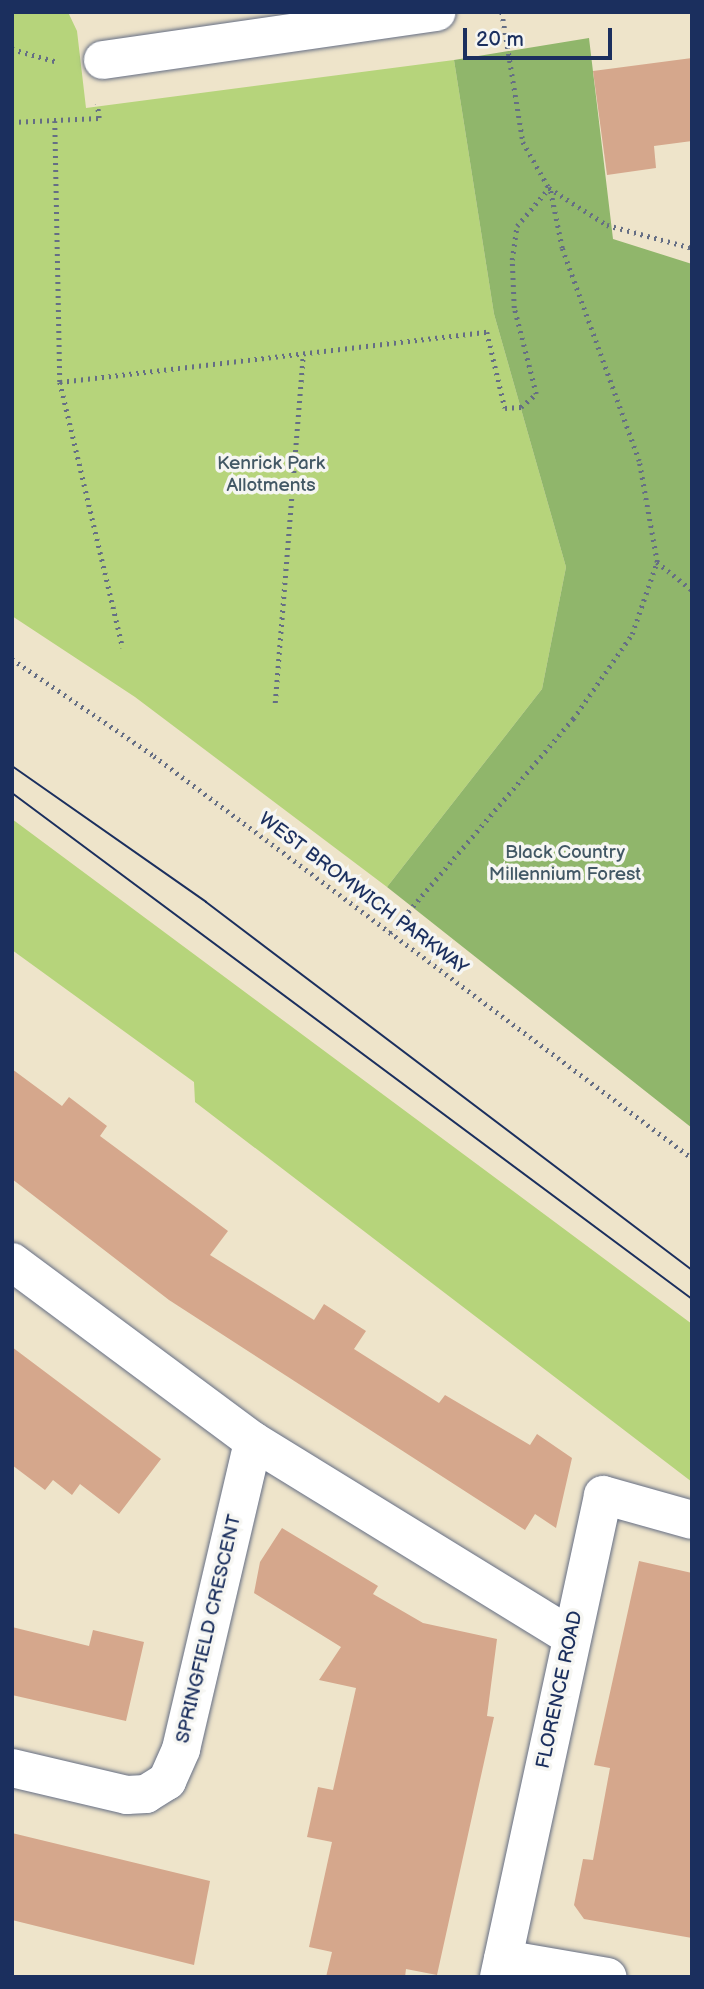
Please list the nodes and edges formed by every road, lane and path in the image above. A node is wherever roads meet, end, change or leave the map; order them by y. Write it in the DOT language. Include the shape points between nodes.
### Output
graph roads {
  1 [pos="437,12"];
  2 [pos="502,12"];
  3 [pos="103,60"];
  4 [pos="96,99"];
  5 [pos="55,121"];
  6 [pos="12,122"];
  7 [pos="549,188"];
  8 [pos="692,248"];
  9 [pos="303,354"];
  10 [pos="60,382"];
  11 [pos="657,562"];
  12 [pos="692,590"];
  13 [pos="123,648"];
  14 [pos="12,659"];
  15 [pos="275,703"];
  16 [pos="390,933"];
  17 [pos="692,1158"];
  18 [pos="12,1262"];
  19 [pos="253,1441"];
  20 [pos="692,1520"];
  21 [pos="572,1637"];
  22 [pos="12,1768"];
  23 [pos="501,1968"];
  24 [pos="607,1977"];
  1 -- 3 [label="street"];
  2 -- 7 [label="path" via="523,142"];
  4 -- 5 [label="path" via="99,118"];
  5 -- 6 [label="path"];
  5 -- 10 [label="path"];
  7 -- 8 [label="path" via="607,225"];
  7 -- 9 [label="path" via="517,226 512,261 514,308 536,394 521,407 505,408 487,332"];
  7 -- 11 [label="path" via="562,248 639,461"];
  9 -- 10 [label="path"];
  9 -- 15 [label="path"];
  10 -- 13 [label="path"];
  11 -- 12 [label="path"];
  11 -- 16 [label="path" via="632,634 573,719"];
  14 -- 16 [label="path, WEST BROMWICH PARKWAY"];
  16 -- 17 [label="path, WEST BROMWICH PARKWAY"];
  18 -- 19 [label="street"];
  19 -- 21 [label="street"];
  19 -- 22 [label="street, SPRINGFIELD CRESCENT" via="181,1749 167,1781 146,1794 127,1795"];
  20 -- 21 [label="street, FLORENCE ROAD" via="603,1495"];
  21 -- 23 [label="street, FLORENCE ROAD"];
  23 -- 24 [label="street"];
}
